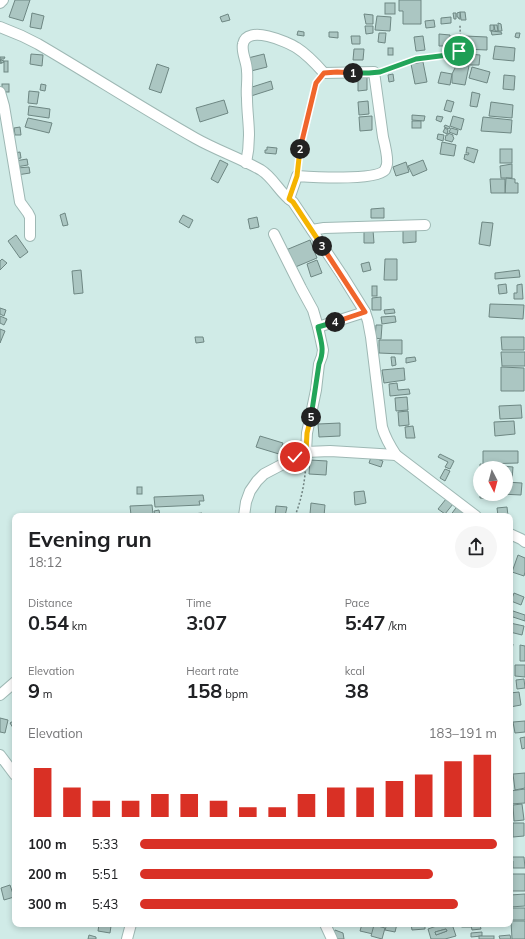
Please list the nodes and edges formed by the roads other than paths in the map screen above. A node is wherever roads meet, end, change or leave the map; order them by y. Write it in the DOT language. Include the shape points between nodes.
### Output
graph roads {
  1 [pos="3,0"];
  2 [pos="0,3"];
  3 [pos="0,27"];
  4 [pos="0,92"];
  5 [pos="246,163"];
  6 [pos="289,199"];
  7 [pos="425,225"];
  8 [pos="312,230"];
  9 [pos="274,234"];
  10 [pos="30,236"];
  11 [pos="365,312"];
  12 [pos="318,327"];
  13 [pos="306,452"];
  14 [pos="396,455"];
  15 [pos="244,513"];
  16 [pos="472,513"];
  17 [pos="513,535"];
  18 [pos="524,540"];
  19 [pos="12,685"];
  20 [pos="0,695"];
  21 [pos="0,755"];
  22 [pos="12,771"];
  23 [pos="129,927"];
  24 [pos="326,927"];
  25 [pos="127,939"];
  26 [pos="332,939"];
  1 -- 2 [label="street"];
  3 -- 5 [label="street" via="38,44 160,118"];
  4 -- 10 [label="street" via="20,202 30,217"];
  5 -- 6 [label="street" via="262,171"];
  5 -- 6 [label="street" via="249,134 246,88 248,78 243,49 245,38 256,34 267,35 297,48 311,58 324,73 374,72 386,151 385,170 371,176 297,176"];
  6 -- 8 [label="street"];
  7 -- 8 [label="street"];
  8 -- 11 [label="street"];
  9 -- 12 [label="street" via="313,310"];
  11 -- 12 [label="street"];
  11 -- 14 [label="street" via="371,337 382,427"];
  12 -- 13 [label="street" via="323,350 307,433"];
  13 -- 14 [label="street"];
  13 -- 15 [label="street" via="264,474 250,491"];
  14 -- 16 [label="street"];
  17 -- 18 [label="street"];
  19 -- 20 [label="street"];
  21 -- 22 [label="street"];
  23 -- 25 [label="street"];
  24 -- 26 [label="street"];
}
